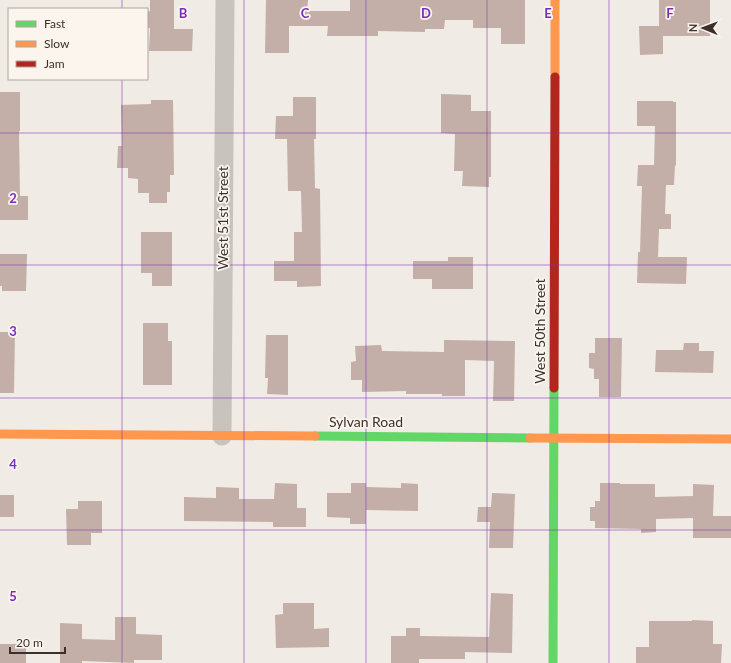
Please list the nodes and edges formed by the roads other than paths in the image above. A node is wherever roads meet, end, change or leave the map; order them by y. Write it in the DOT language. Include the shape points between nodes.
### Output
graph roads {
  1 [pos="225,0"];
  2 [pos="555,0"];
  3 [pos="0,434"];
  4 [pos="222,436"];
  5 [pos="554,438"];
  6 [pos="731,439"];
  7 [pos="553,663"];
  1 -- 4 [label="street, West 51st Street"];
  2 -- 5 [label="street, West 50th Street"];
  3 -- 4 [label="street, Sylvan Road"];
  4 -- 5 [label="street, Sylvan Road"];
  5 -- 6 [label="street, Sylvan Road"];
  5 -- 7 [label="street, West 50th Street"];
}
